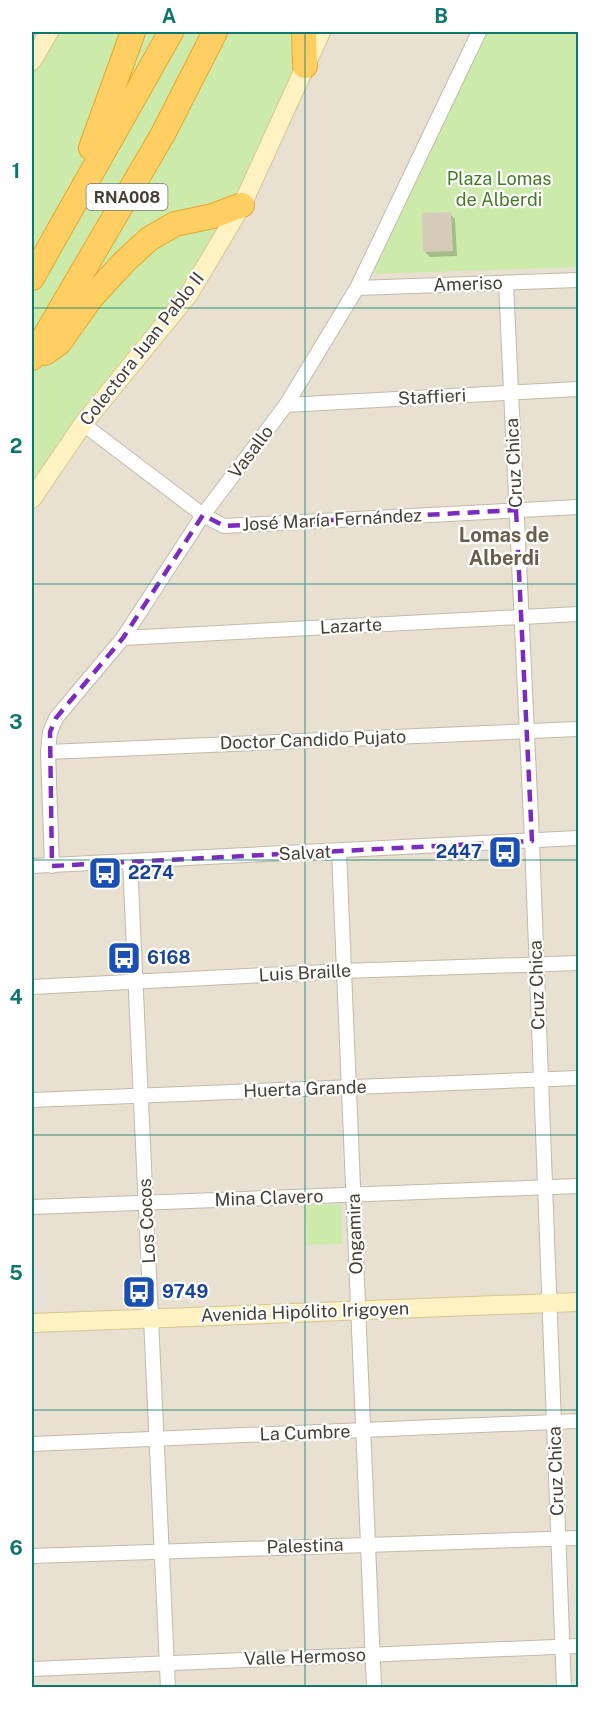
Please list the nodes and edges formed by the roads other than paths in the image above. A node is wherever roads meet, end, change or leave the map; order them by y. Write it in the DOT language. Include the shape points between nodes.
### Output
graph roads {
  1 [pos="49,32"];
  2 [pos="133,32"];
  3 [pos="171,32"];
  4 [pos="215,32"];
  5 [pos="304,32"];
  6 [pos="321,32"];
  7 [pos="478,32"];
  8 [pos="32,61"];
  9 [pos="305,66"];
  10 [pos="242,205"];
  11 [pos="63,221"];
  12 [pos="32,278"];
  13 [pos="579,279"];
  14 [pos="506,283"];
  15 [pos="357,288"];
  16 [pos="32,358"];
  17 [pos="32,364"];
  18 [pos="579,389"];
  19 [pos="511,392"];
  20 [pos="286,405"];
  21 [pos="83,424"];
  22 [pos="32,500"];
  23 [pos="579,507"];
  24 [pos="516,510"];
  25 [pos="203,515"];
  26 [pos="579,614"];
  27 [pos="521,617"];
  28 [pos="123,638"];
  29 [pos="579,729"];
  30 [pos="527,731"];
  31 [pos="48,752"];
  32 [pos="579,838"];
  33 [pos="532,841"];
  34 [pos="339,851"];
  35 [pos="130,862"];
  36 [pos="32,866"];
  37 [pos="52,866"];
  38 [pos="579,963"];
  39 [pos="537,964"];
  40 [pos="344,971"];
  41 [pos="135,982"];
  42 [pos="32,987"];
  43 [pos="579,1078"];
  44 [pos="541,1080"];
  45 [pos="349,1088"];
  46 [pos="141,1095"];
  47 [pos="32,1100"];
  48 [pos="579,1186"];
  49 [pos="545,1187"];
  50 [pos="354,1195"];
  51 [pos="146,1203"];
  52 [pos="32,1207"];
  53 [pos="579,1302"];
  54 [pos="550,1304"];
  55 [pos="358,1310"];
  56 [pos="151,1318"];
  57 [pos="32,1323"];
  58 [pos="579,1421"];
  59 [pos="554,1422"];
  60 [pos="363,1430"];
  61 [pos="157,1439"];
  62 [pos="32,1444"];
  63 [pos="579,1538"];
  64 [pos="558,1539"];
  65 [pos="368,1544"];
  66 [pos="162,1551"];
  67 [pos="32,1556"];
  68 [pos="579,1646"];
  69 [pos="563,1647"];
  70 [pos="373,1655"];
  71 [pos="167,1663"];
  72 [pos="32,1668"];
  73 [pos="168,1688"];
  74 [pos="374,1688"];
  75 [pos="564,1688"];
  1 -- 8 [label="main road"];
  2 -- 11 [label="highway"];
  3 -- 11 [label="highway, RNA008"];
  4 -- 16 [label="highway, RNA008" via="163,134"];
  5 -- 9 [label="highway"];
  6 -- 9 [label="main road, Colectora Juan Pablo II"];
  7 -- 15 [label="street, Vasallo"];
  9 -- 10 [label="main road, Colectora Juan Pablo II"];
  10 -- 17 [label="highway" via="175,224 149,239 92,298 59,343"];
  10 -- 21 [label="main road, Colectora Juan Pablo II" via="189,294"];
  11 -- 12 [label="highway, RNA008"];
  13 -- 14 [label="street, Ameriso"];
  14 -- 15 [label="street, Ameriso"];
  14 -- 19 [label="street, Cruz Chica"];
  15 -- 20 [label="street, Vasallo"];
  18 -- 19 [label="street, Staffieri"];
  19 -- 20 [label="street, Staffieri"];
  19 -- 24 [label="street, Cruz Chica"];
  20 -- 25 [label="street, Vasallo"];
  21 -- 22 [label="main road, Colectora Juan Pablo II"];
  21 -- 25 [label="street, José María Fernández"];
  23 -- 24 [label="street, José María Fernández"];
  24 -- 25 [label="street, José María Fernández" via="224,526"];
  24 -- 27 [label="street, Cruz Chica"];
  25 -- 28 [label="street, Vasallo"];
  26 -- 27 [label="street, Lazarte"];
  27 -- 28 [label="street, Lazarte"];
  27 -- 30 [label="street, Cruz Chica"];
  28 -- 31 [label="street, Vasallo" via="56,718"];
  29 -- 30 [label="street, Doctor Candido Pujato"];
  30 -- 31 [label="street, Doctor Candido Pujato"];
  30 -- 33 [label="street, Cruz Chica"];
  31 -- 37 [label="street, Vasallo"];
  32 -- 33 [label="street, Salvat"];
  33 -- 34 [label="street, Salvat"];
  33 -- 39 [label="street, Cruz Chica"];
  34 -- 35 [label="street, Salvat"];
  34 -- 40 [label="street, Ongamira"];
  35 -- 37 [label="street, Salvat"];
  35 -- 41 [label="street, Los Cocos"];
  36 -- 37 [label="street, Salvat"];
  38 -- 39 [label="street, Luis Braille"];
  39 -- 40 [label="street, Luis Braille"];
  39 -- 44 [label="street, Cruz Chica"];
  40 -- 41 [label="street, Luis Braille"];
  40 -- 45 [label="street, Ongamira"];
  41 -- 42 [label="street, Luis Braille"];
  41 -- 46 [label="street, Los Cocos"];
  43 -- 44 [label="street, Huerta Grande"];
  44 -- 45 [label="street, Huerta Grande"];
  44 -- 49 [label="street, Cruz Chica"];
  45 -- 46 [label="street, Huerta Grande"];
  45 -- 50 [label="street, Ongamira"];
  46 -- 47 [label="street, Huerta Grande"];
  46 -- 51 [label="street, Los Cocos"];
  48 -- 49 [label="street, Mina Clavero"];
  49 -- 50 [label="street, Mina Clavero"];
  49 -- 54 [label="street, Cruz Chica"];
  50 -- 51 [label="street, Mina Clavero"];
  50 -- 55 [label="street, Ongamira"];
  51 -- 52 [label="street, Mina Clavero"];
  51 -- 56 [label="street, Los Cocos"];
  53 -- 54 [label="main road, Avenida Hipólito Irigoyen"];
  54 -- 55 [label="main road, Avenida Hipólito Irigoyen"];
  54 -- 59 [label="street, Cruz Chica"];
  55 -- 56 [label="main road, Avenida Hipólito Irigoyen"];
  55 -- 60 [label="street, Ongamira"];
  56 -- 57 [label="main road, Avenida Hipólito Irigoyen"];
  56 -- 61 [label="street, Los Cocos"];
  58 -- 59 [label="street, La Cumbre"];
  59 -- 60 [label="street, La Cumbre"];
  59 -- 64 [label="street, Cruz Chica"];
  60 -- 61 [label="street, La Cumbre"];
  60 -- 65 [label="street, Ongamira"];
  61 -- 62 [label="street, La Cumbre"];
  61 -- 66 [label="street, Los Cocos"];
  63 -- 64 [label="street, Palestina"];
  64 -- 65 [label="street, Palestina"];
  64 -- 69 [label="street, Cruz Chica"];
  65 -- 66 [label="street, Palestina"];
  65 -- 70 [label="street, Ongamira"];
  66 -- 67 [label="street, Palestina"];
  66 -- 71 [label="street, Los Cocos"];
  68 -- 69 [label="street, Valle Hermoso"];
  69 -- 70 [label="street, Valle Hermoso"];
  69 -- 75 [label="street, Cruz Chica"];
  70 -- 71 [label="street, Valle Hermoso"];
  70 -- 74 [label="street, Ongamira"];
  71 -- 72 [label="street, Valle Hermoso"];
  71 -- 73 [label="street, Los Cocos"];
}
